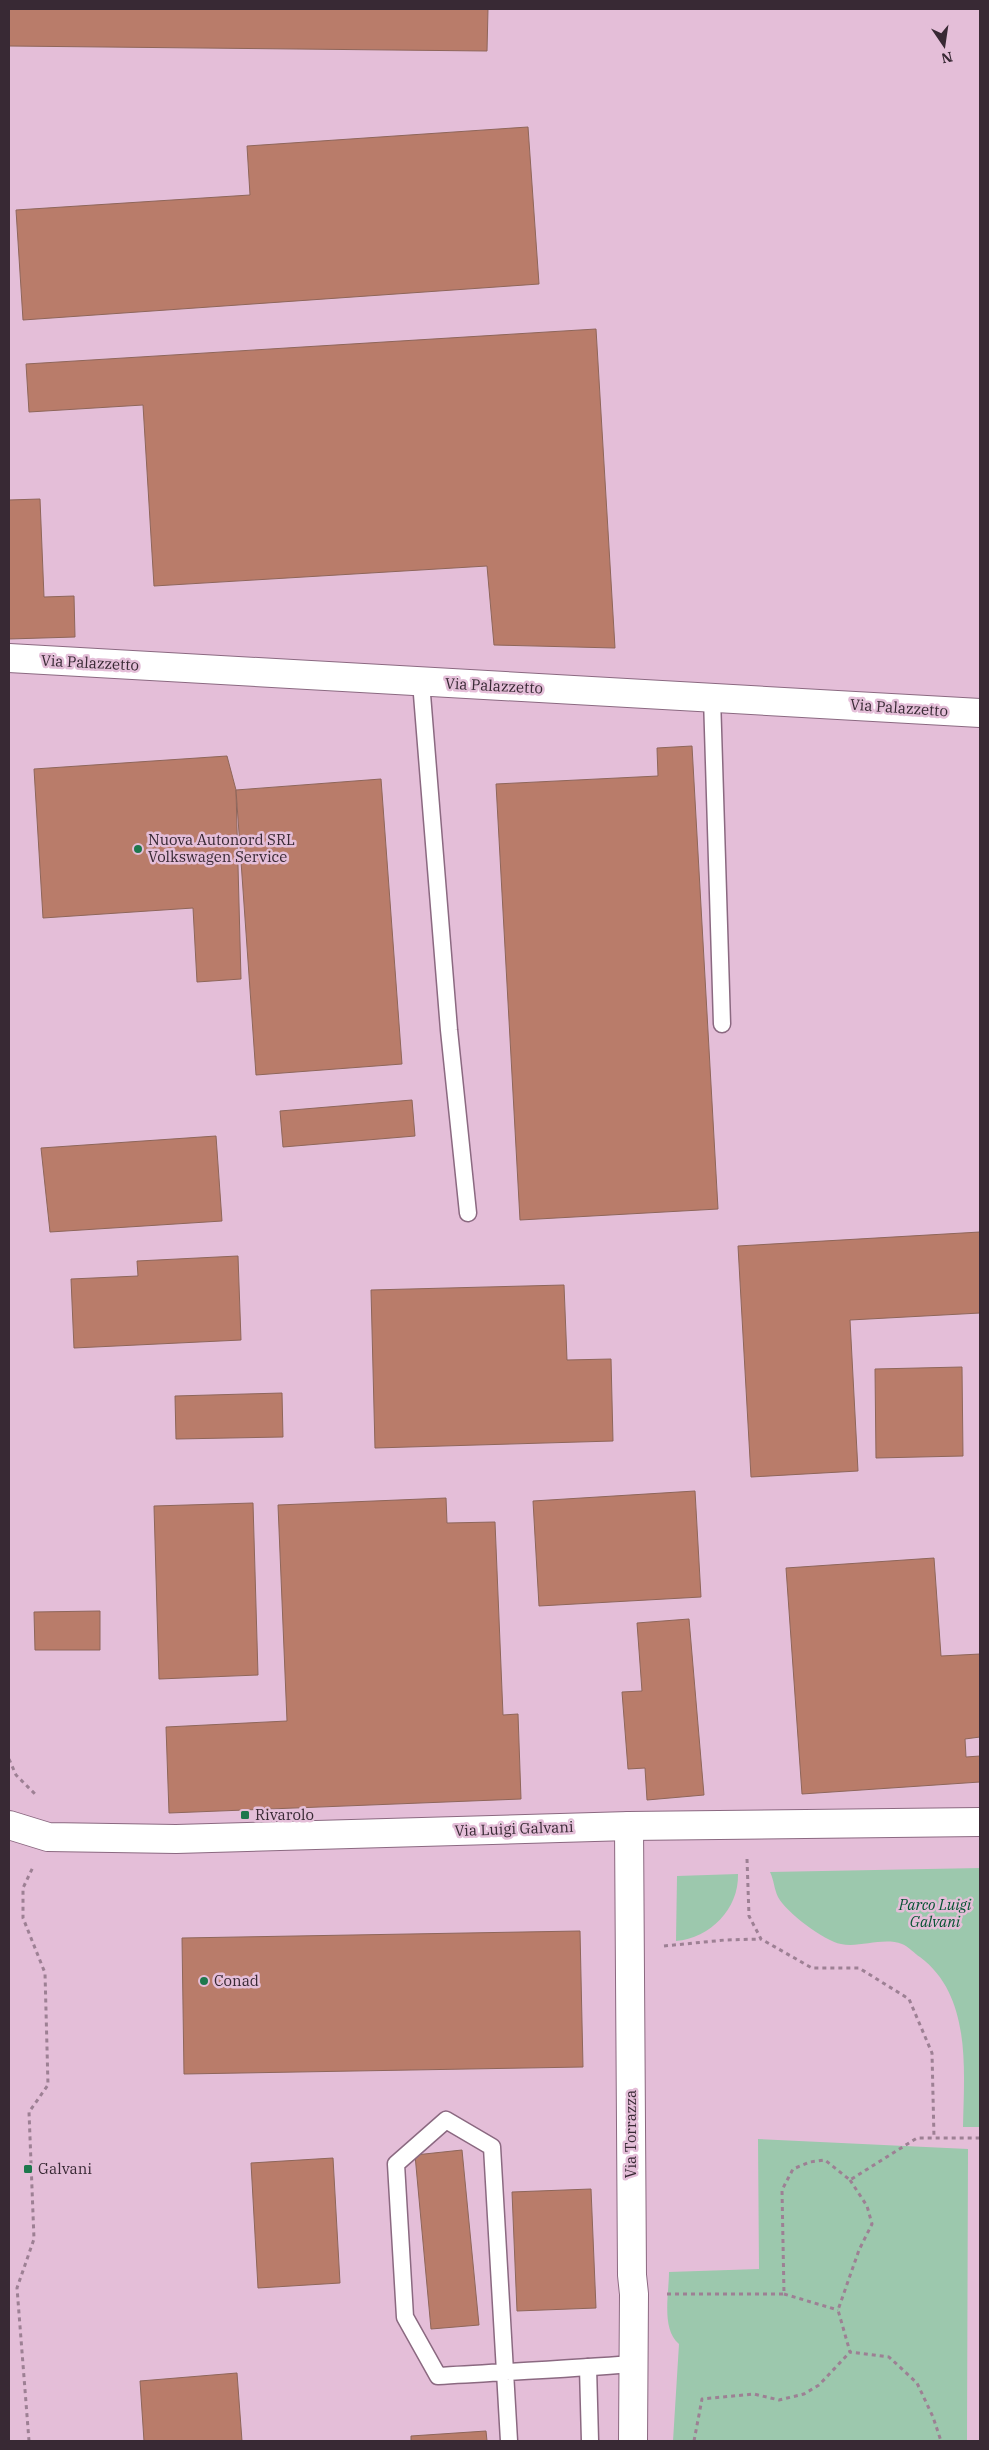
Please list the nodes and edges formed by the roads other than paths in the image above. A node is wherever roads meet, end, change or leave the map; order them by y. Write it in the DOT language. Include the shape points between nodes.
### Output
graph roads {
  1 [pos="9,658"];
  2 [pos="421,682"];
  3 [pos="712,697"];
  4 [pos="980,714"];
  5 [pos="722,1024"];
  6 [pos="468,1213"];
  7 [pos="9,1804"];
  8 [pos="980,1822"];
  9 [pos="9,1825"];
  10 [pos="629,1826"];
  11 [pos="48,1837"];
  12 [pos="633,2364"];
  13 [pos="588,2367"];
  14 [pos="505,2372"];
  15 [pos="509,2441"];
  16 [pos="590,2441"];
  17 [pos="633,2441"];
  1 -- 2 [label="street, Via Palazzetto"];
  2 -- 3 [label="street, Via Palazzetto"];
  2 -- 6 [label="lane" via="449,1030"];
  3 -- 4 [label="street, Via Palazzetto"];
  3 -- 5 [label="lane"];
  7 -- 11 [label="street"];
  8 -- 10 [label="street, Via Luigi Galvani"];
  9 -- 11 [label="street, Via Luigi Galvani"];
  10 -- 11 [label="street, Via Luigi Galvani" via="176,1839"];
  10 -- 12 [label="street, Via Torrazza"];
  12 -- 13 [label="lane"];
  12 -- 17 [label="street, Via Torrazza"];
  13 -- 14 [label="lane"];
  13 -- 16 [label="lane"];
  14 -- 14 [label="lane" via="438,2376 404,2317 396,2164 446,2120 492,2147"];
  14 -- 15 [label="lane"];
}
